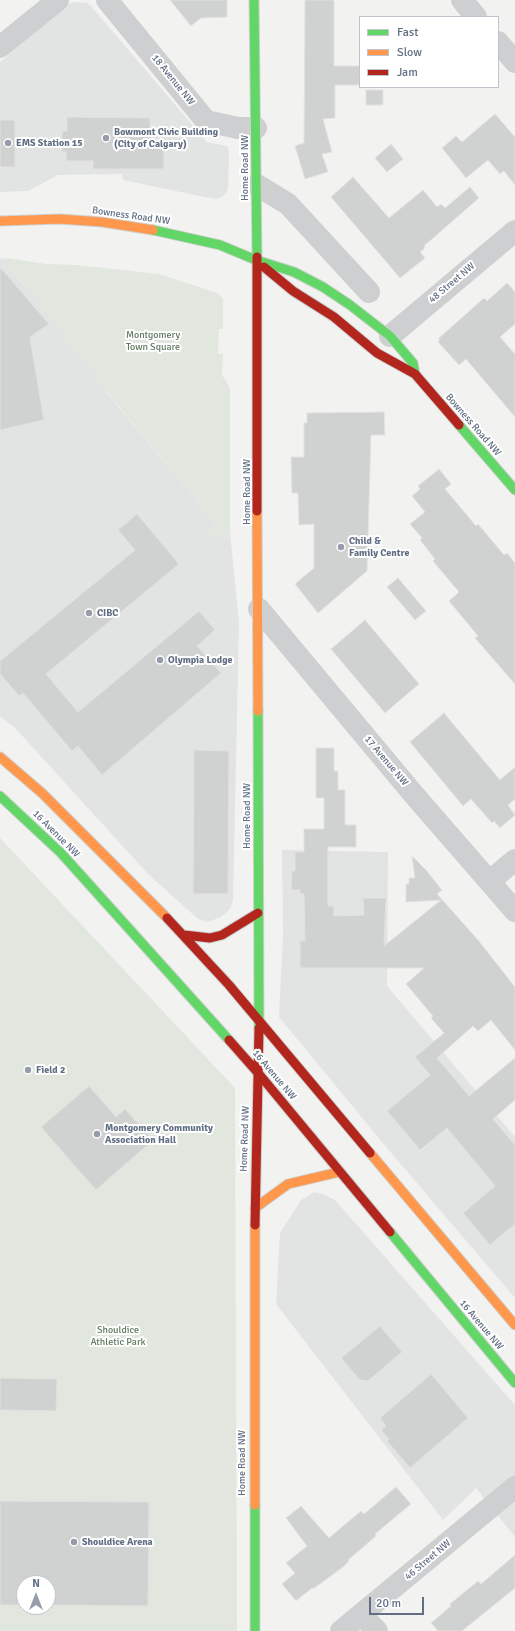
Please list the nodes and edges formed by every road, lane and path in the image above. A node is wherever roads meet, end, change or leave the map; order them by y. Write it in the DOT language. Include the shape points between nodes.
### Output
graph roads {
  1 [pos="58,0"];
  2 [pos="107,0"];
  3 [pos="254,0"];
  4 [pos="462,0"];
  5 [pos="475,16"];
  6 [pos="499,43"];
  7 [pos="0,47"];
  8 [pos="515,62"];
  9 [pos="256,128"];
  10 [pos="257,185"];
  11 [pos="0,221"];
  12 [pos="515,231"];
  13 [pos="256,260"];
  14 [pos="369,292"];
  15 [pos="390,336"];
  16 [pos="415,374"];
  17 [pos="515,490"];
  18 [pos="258,610"];
  19 [pos="0,757"];
  20 [pos="0,796"];
  21 [pos="515,860"];
  22 [pos="490,881"];
  23 [pos="515,911"];
  24 [pos="258,913"];
  25 [pos="184,934"];
  26 [pos="259,1020"];
  27 [pos="260,1074"];
  28 [pos="339,1172"];
  29 [pos="255,1208"];
  30 [pos="515,1325"];
  31 [pos="515,1383"];
  32 [pos="515,1487"];
  33 [pos="362,1615"];
  34 [pos="255,1631"];
  35 [pos="341,1631"];
  36 [pos="377,1631"];
  1 -- 7 [label="street"];
  2 -- 9 [label="street, 18 Avenue NW" via="206,121 238,128"];
  3 -- 9 [label="main road, Home Road NW"];
  4 -- 5 [label="street"];
  6 -- 8 [label="street"];
  9 -- 10 [label="main road, Home Road NW"];
  10 -- 13 [label="main road, Home Road NW"];
  10 -- 14 [label="street" via="288,204"];
  11 -- 13 [label="main road, Bowness Road NW" via="60,219 169,232 220,245"];
  12 -- 15 [label="street, 48 Street NW"];
  13 -- 15 [label="main road, Bowness Road NW" via="294,272 323,287"];
  13 -- 16 [label="main road, Bowness Road NW" via="293,291 334,317 377,353"];
  13 -- 18 [label="main road, Home Road NW"];
  15 -- 16 [label="main road, Bowness Road NW" via="413,363"];
  16 -- 17 [label="main road, Bowness Road NW"];
  18 -- 22 [label="street, 17 Avenue NW"];
  18 -- 24 [label="main road, Home Road NW"];
  19 -- 25 [label="main road, 16 Avenue NW" via="47,798"];
  20 -- 27 [label="main road, 16 Avenue NW" via="61,853"];
  21 -- 22 [label="street"];
  22 -- 23 [label="street, 17 Avenue NW"];
  24 -- 25 [label="main road" via="222,936 210,938"];
  24 -- 26 [label="main road, Home Road NW"];
  25 -- 26 [label="main road, 16 Avenue NW"];
  26 -- 27 [label="main road, Home Road NW"];
  26 -- 30 [label="main road, 16 Avenue NW"];
  27 -- 28 [label="main road, 16 Avenue NW"];
  27 -- 29 [label="main road, Home Road NW" via="256,1124"];
  28 -- 29 [label="main road" via="288,1184"];
  28 -- 31 [label="main road, 16 Avenue NW"];
  29 -- 34 [label="main road, Home Road NW"];
  32 -- 33 [label="street, 46 Street NW"];
  33 -- 35 [label="street, 46 Street NW"];
  33 -- 36 [label="street"];
}
